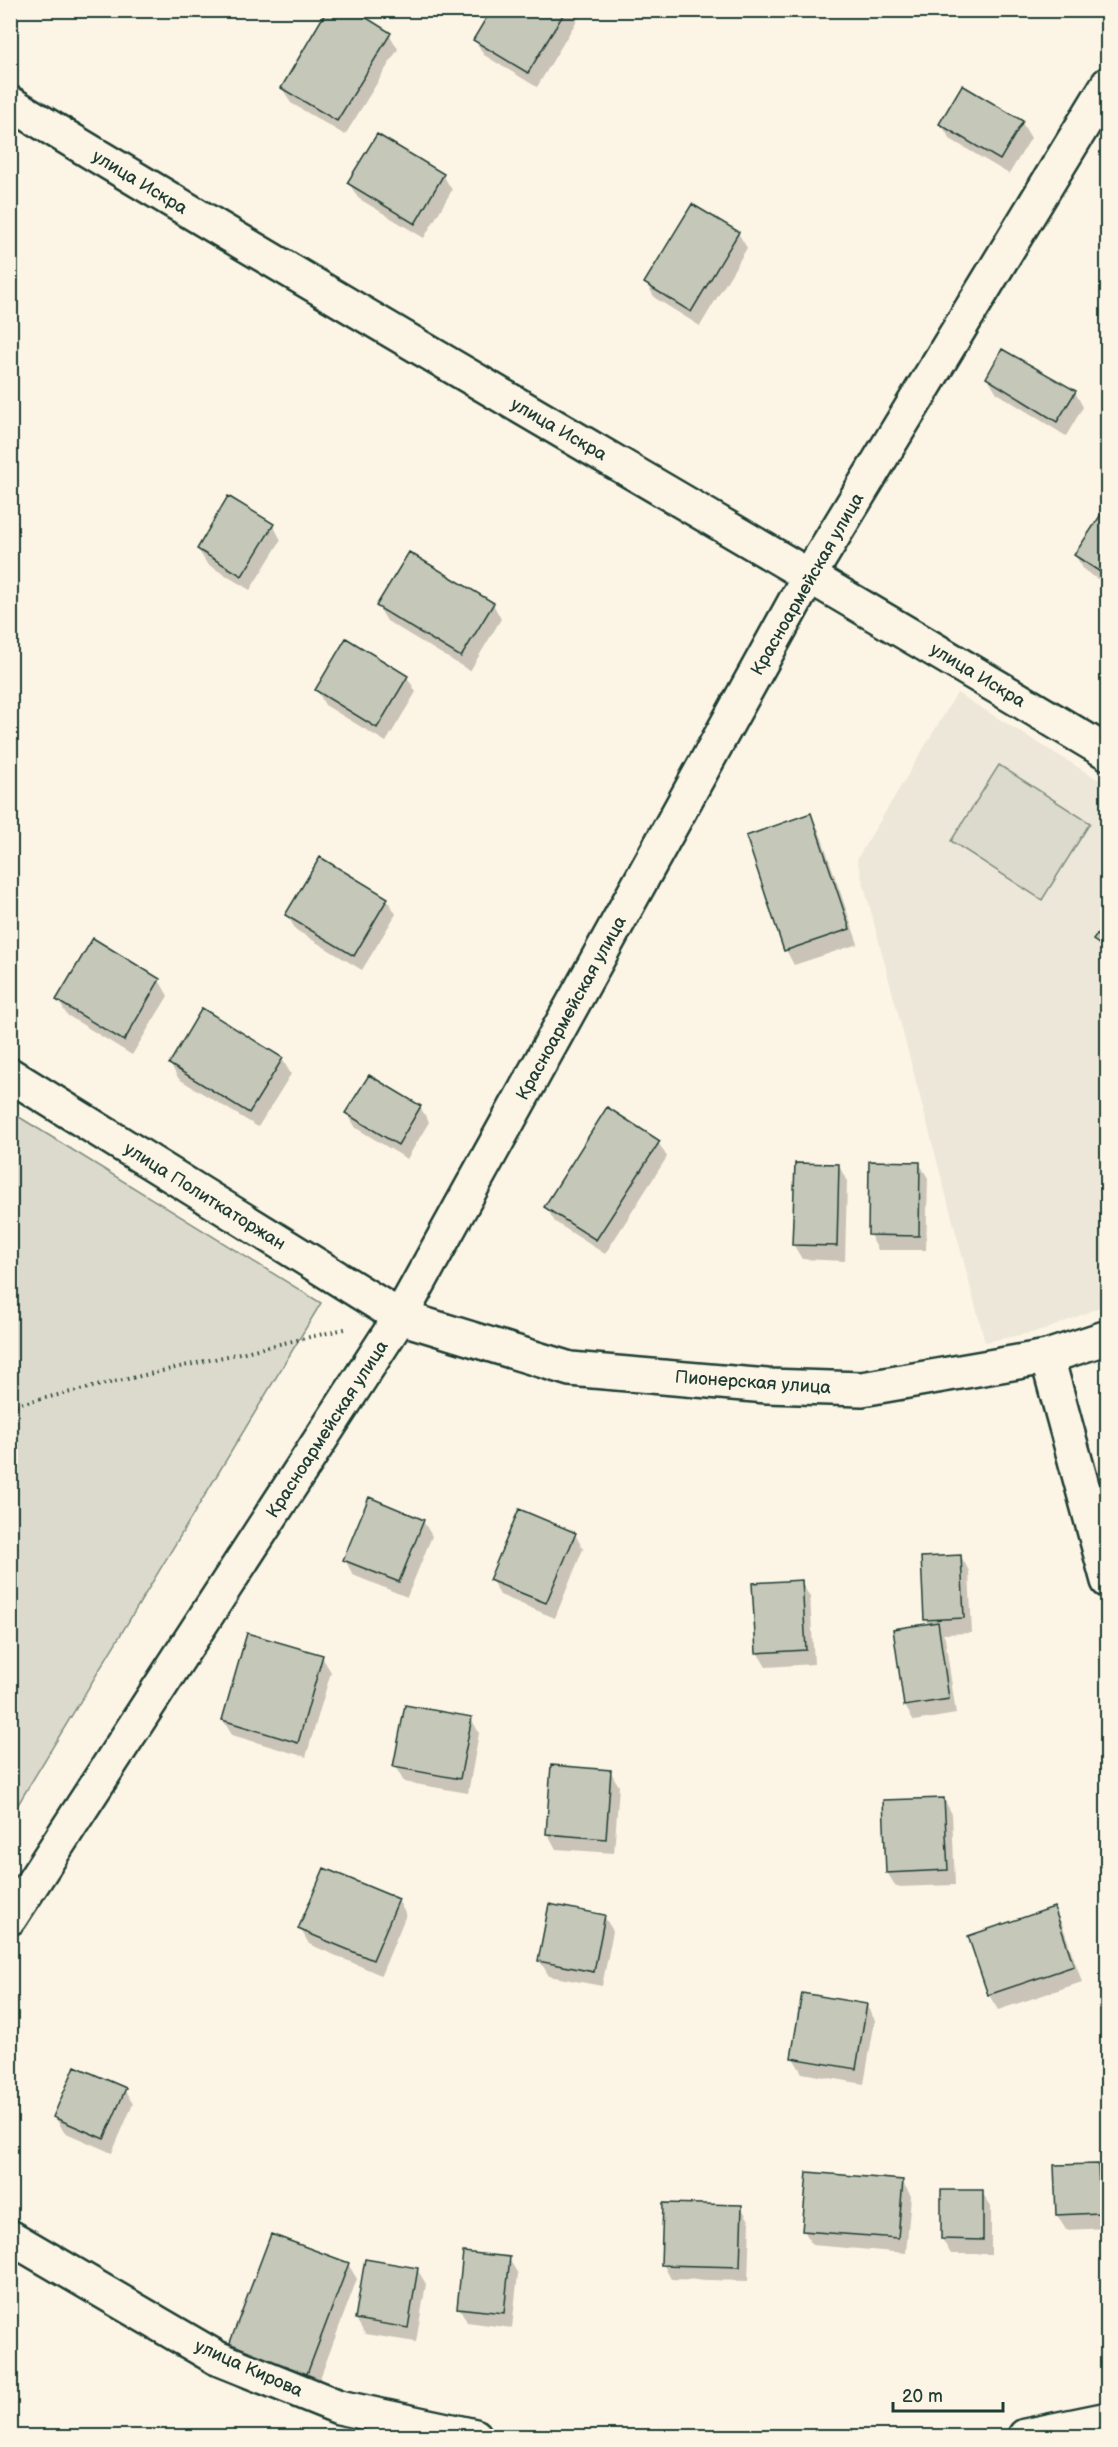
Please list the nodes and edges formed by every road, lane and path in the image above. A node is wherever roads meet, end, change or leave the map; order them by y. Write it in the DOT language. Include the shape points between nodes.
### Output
graph roads {
  1 [pos="1107,84"];
  2 [pos="10,103"];
  3 [pos="809,576"];
  4 [pos="1107,753"];
  5 [pos="10,1075"];
  6 [pos="400,1317"];
  7 [pos="1107,1337"];
  8 [pos="1047,1357"];
  9 [pos="10,1406"];
  10 [pos="1107,1581"];
  11 [pos="10,1918"];
  12 [pos="10,2237"];
  13 [pos="1107,2419"];
  14 [pos="475,2436"];
  15 [pos="1025,2436"];
  1 -- 3 [label="street, Красноармейская улица"];
  2 -- 3 [label="street, улица Искра"];
  3 -- 4 [label="street, улица Искра"];
  3 -- 6 [label="street, Красноармейская улица"];
  5 -- 6 [label="street, улица Политкаторжан"];
  6 -- 8 [label="street, Пионерская улица" via="570,1369 767,1386 862,1389"];
  6 -- 9 [label="path"];
  6 -- 11 [label="street, Красноармейская улица"];
  7 -- 8 [label="street, Пионерская улица"];
  8 -- 10 [label="street"];
  12 -- 14 [label="street, улица Кирова" via="217,2358 339,2407"];
  13 -- 15 [label="street"];
}
